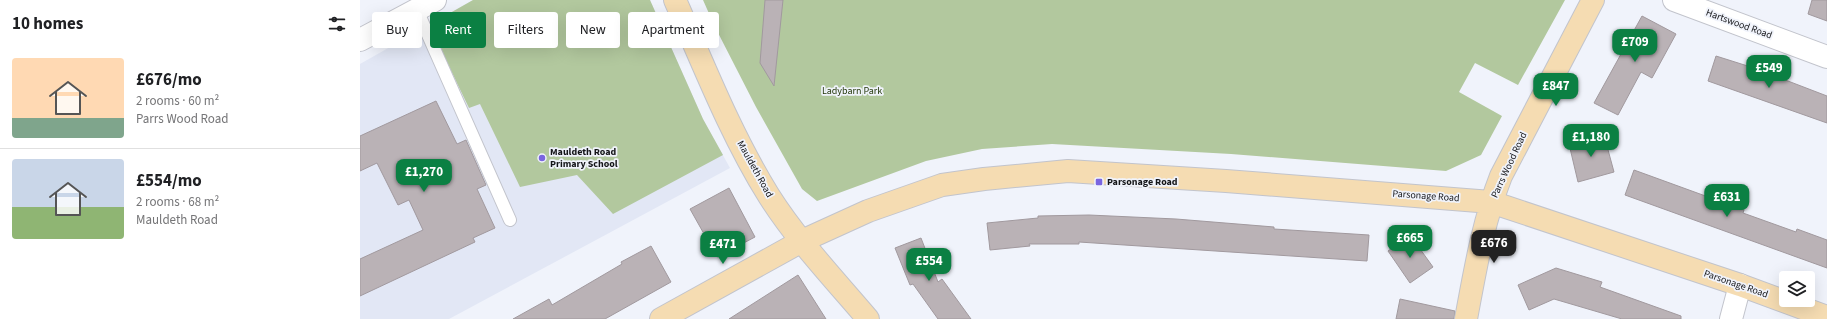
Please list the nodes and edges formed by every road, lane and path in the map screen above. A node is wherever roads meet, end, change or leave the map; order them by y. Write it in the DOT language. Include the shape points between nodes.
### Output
graph roads {
  1 [pos="675,0"];
  2 [pos="1593,0"];
  3 [pos="1674,0"];
  4 [pos="426,5"];
  5 [pos="360,40"];
  6 [pos="1827,57"];
  7 [pos="1491,202"];
  8 [pos="510,220"];
  9 [pos="802,241"];
  10 [pos="1740,285"];
  11 [pos="1827,316"];
  12 [pos="660,319"];
  13 [pos="868,319"];
  14 [pos="1466,319"];
  15 [pos="1731,319"];
  1 -- 9 [label="street, Mauldeth Road" via="743,149 770,196"];
  2 -- 7 [label="street, Parrs Wood Road" via="1501,176"];
  3 -- 6 [label="street, Hartswood Road"];
  4 -- 5 [label="street"];
  4 -- 8 [label="lane"];
  7 -- 9 [label="street, Parsonage Road" via="1068,171 984,178 942,185 868,211"];
  7 -- 10 [label="street, Parsonage Road"];
  7 -- 14 [label="street, Parrs Wood Road"];
  9 -- 12 [label="street, Parsonage Road"];
  9 -- 13 [label="street, Mauldeth Road"];
  10 -- 11 [label="street, Parsonage Road"];
  10 -- 15 [label="street"];
}
